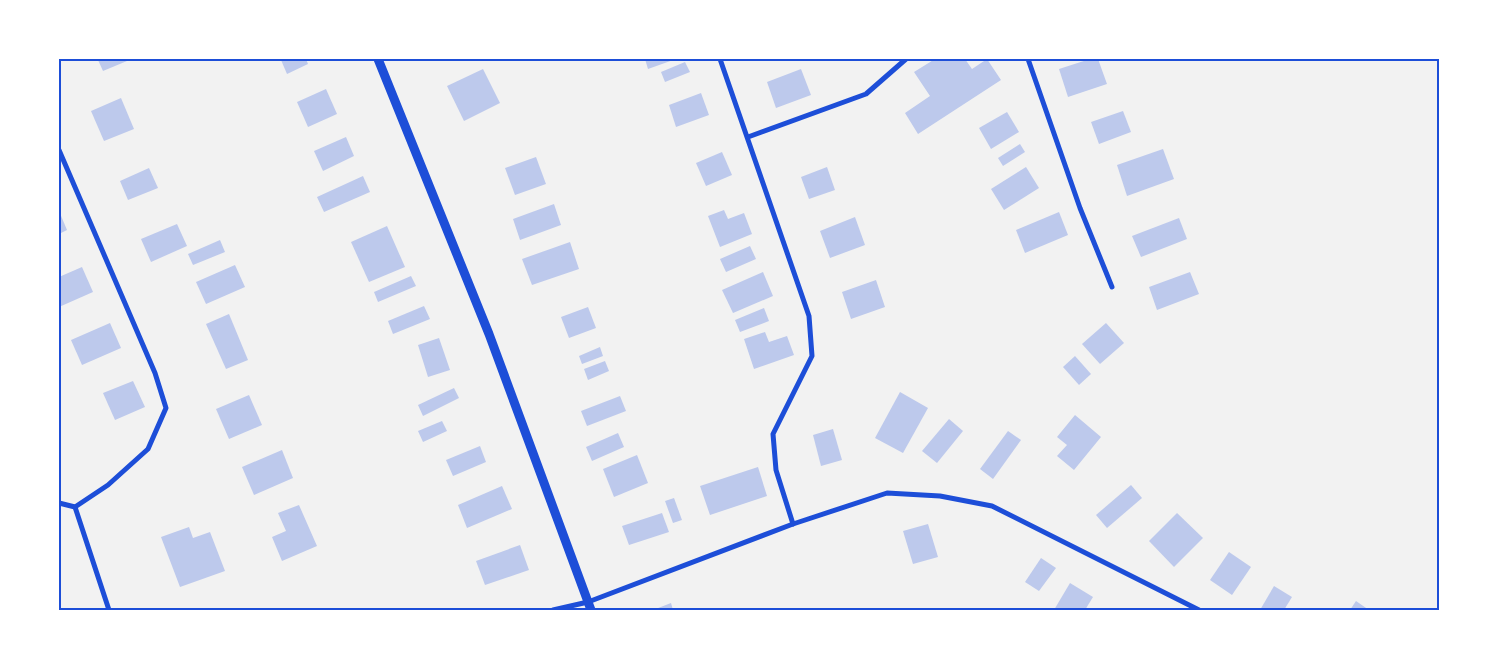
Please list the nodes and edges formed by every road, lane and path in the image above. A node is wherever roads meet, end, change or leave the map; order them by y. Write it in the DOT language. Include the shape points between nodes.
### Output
graph roads {
  1 [pos="378,59"];
  2 [pos="720,59"];
  3 [pos="906,59"];
  4 [pos="1028,59"];
  5 [pos="748,137"];
  6 [pos="59,150"];
  7 [pos="1112,287"];
  8 [pos="59,503"];
  9 [pos="75,507"];
  10 [pos="793,524"];
  11 [pos="589,606"];
  12 [pos="109,610"];
  13 [pos="553,610"];
  14 [pos="1199,610"];
  1 -- 11 [label="street" via="489,334"];
  2 -- 5 [label="street"];
  3 -- 5 [label="street" via="866,94"];
  4 -- 7 [label="street" via="1080,208"];
  5 -- 10 [label="street" via="809,316 812,356 773,434 776,470"];
  6 -- 9 [label="street" via="156,373 166,408 148,450 108,486"];
  8 -- 9 [label="street"];
  9 -- 12 [label="street"];
  10 -- 11 [label="street"];
  10 -- 14 [label="street" via="887,493 940,496 992,506"];
  11 -- 13 [label="street"];
}
